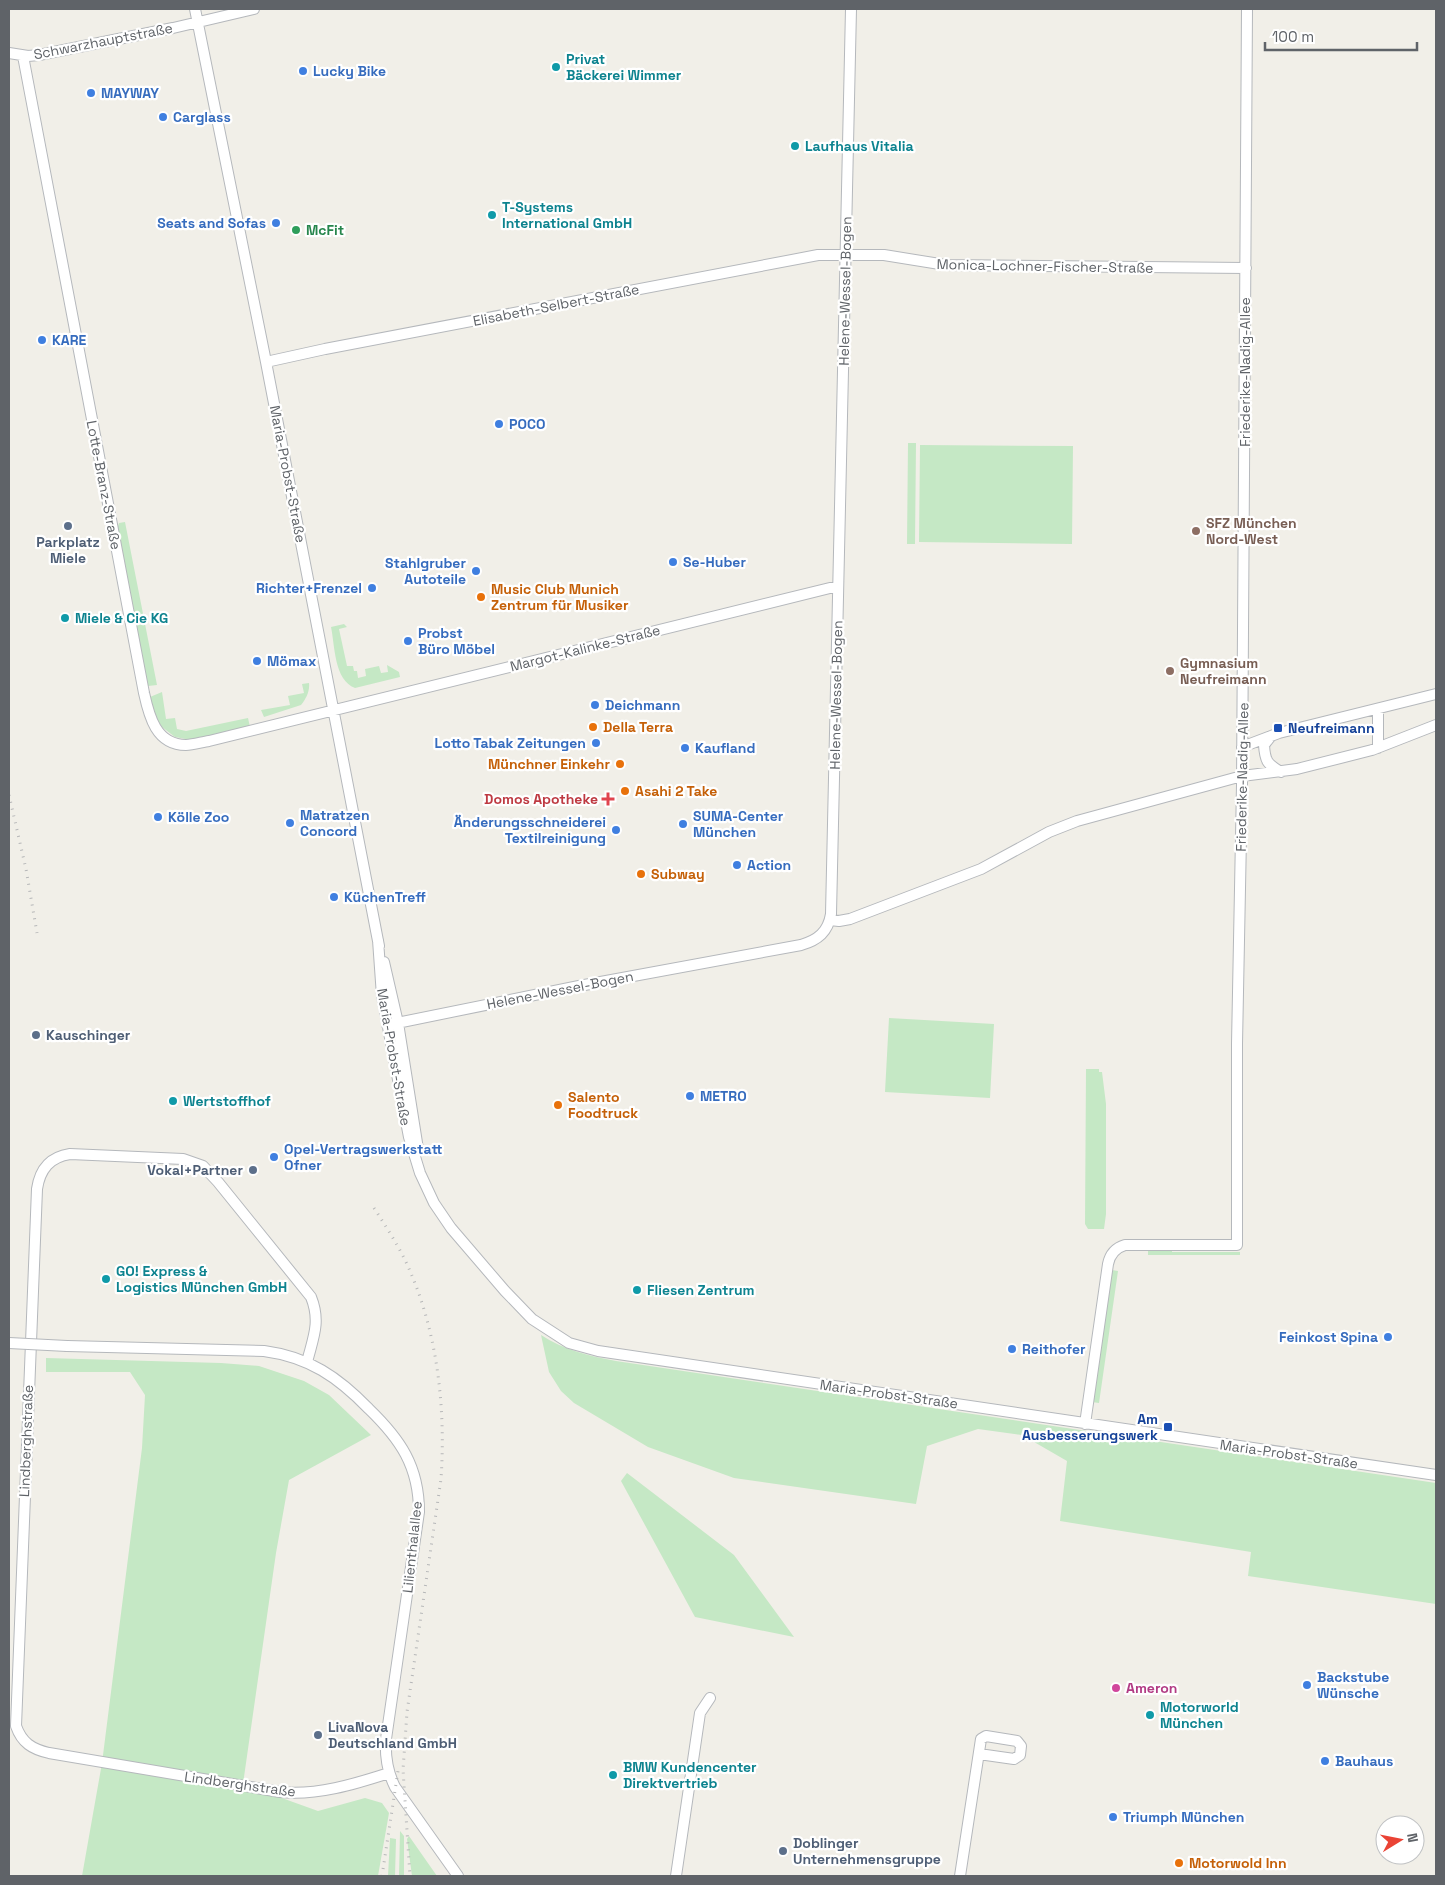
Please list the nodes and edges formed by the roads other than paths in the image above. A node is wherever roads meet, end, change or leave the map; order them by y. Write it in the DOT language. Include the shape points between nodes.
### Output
graph roads {
  1 [pos="195,9"];
  2 [pos="254,9"];
  3 [pos="851,9"];
  4 [pos="1247,9"];
  5 [pos="198,22"];
  6 [pos="9,53"];
  7 [pos="23,56"];
  8 [pos="846,254"];
  9 [pos="1246,268"];
  10 [pos="266,362"];
  11 [pos="838,586"];
  12 [pos="1436,694"];
  13 [pos="1378,709"];
  14 [pos="332,710"];
  15 [pos="1436,725"];
  16 [pos="1272,736"];
  17 [pos="1242,747"];
  18 [pos="1378,748"];
  19 [pos="1281,772"];
  20 [pos="1242,776"];
  21 [pos="830,920"];
  22 [pos="378,940"];
  23 [pos="398,1023"];
  24 [pos="387,1025"];
  25 [pos="420,1173"];
  26 [pos="9,1344"];
  27 [pos="307,1362"];
  28 [pos="1085,1424"];
  29 [pos="1436,1476"];
  30 [pos="710,1698"];
  31 [pos="979,1754"];
  32 [pos="389,1773"];
  33 [pos="458,1876"];
  34 [pos="676,1876"];
  35 [pos="960,1876"];
  1 -- 5 [label="street, Maria-Probst-Straße"];
  2 -- 5 [label="street"];
  3 -- 8 [label="street, Helene-Wessel-Bogen"];
  4 -- 9 [label="street, Friederike-Nadig-Allee"];
  5 -- 7 [label="street, Schwarzhauptstraße"];
  5 -- 10 [label="street, Maria-Probst-Straße"];
  6 -- 7 [label="street, Schwarzhauptstraße"];
  7 -- 14 [label="street, Lotte-Branz-Straße" via="142,683 153,725 166,741 186,745"];
  8 -- 9 [label="street, Monica-Lochner-Fischer-Straße" via="884,256 946,266"];
  8 -- 10 [label="street, Elisabeth-Selbert-Straße" via="784,261"];
  8 -- 11 [label="street, Helene-Wessel-Bogen"];
  9 -- 17 [label="street, Friederike-Nadig-Allee"];
  10 -- 14 [label="street, Maria-Probst-Straße"];
  11 -- 14 [label="street, Margot-Kalinke-Straße"];
  11 -- 21 [label="street, Helene-Wessel-Bogen"];
  12 -- 13 [label="street"];
  13 -- 16 [label="street"];
  13 -- 18 [label="street"];
  14 -- 22 [label="street, Maria-Probst-Straße"];
  15 -- 18 [label="street"];
  16 -- 17 [label="street"];
  16 -- 19 [label="street" via="1264,745 1266,759 1270,766"];
  17 -- 20 [label="street, Friederike-Nadig-Allee"];
  18 -- 19 [label="street"];
  19 -- 20 [label="street"];
  20 -- 21 [label="street" via="1076,821 970,873 850,919"];
  20 -- 28 [label="street, Friederike-Nadig-Allee" via="1237,1245 1126,1245 1114,1250 1108,1264"];
  21 -- 23 [label="street, Helene-Wessel-Bogen" via="819,937 801,945"];
  22 -- 23 [label="street, Maria-Probst-Straße"];
  22 -- 24 [label="street, Maria-Probst-Straße"];
  23 -- 24 [label="street, Helene-Wessel-Bogen"];
  23 -- 25 [label="street, Maria-Probst-Straße"];
  24 -- 25 [label="street, Maria-Probst-Straße" via="409,1137"];
  25 -- 28 [label="street, Maria-Probst-Straße" via="434,1203 451,1228 505,1291 532,1319 569,1343 598,1351"];
  26 -- 27 [label="street, Lilienthalallee, bridge" via="264,1351"];
  27 -- 32 [label="street, Lilienthalallee" via="343,1385 387,1426 405,1450 416,1480 418,1524 386,1738"];
  27 -- 32 [label="street, Lindberghstraße" via="317,1324 311,1297 203,1166 174,1158 70,1154 56,1158 44,1167 37,1189 16,1726 24,1742 49,1753 280,1792 313,1791"];
  28 -- 29 [label="street, Maria-Probst-Straße"];
  30 -- 34 [label="street" via="700,1712"];
  31 -- 31 [label="street" via="981,1739 986,1736 1017,1741 1021,1746 1020,1755 1014,1759"];
  31 -- 35 [label="street"];
  32 -- 33 [label="street, Lilienthalallee" via="400,1794"];
}
